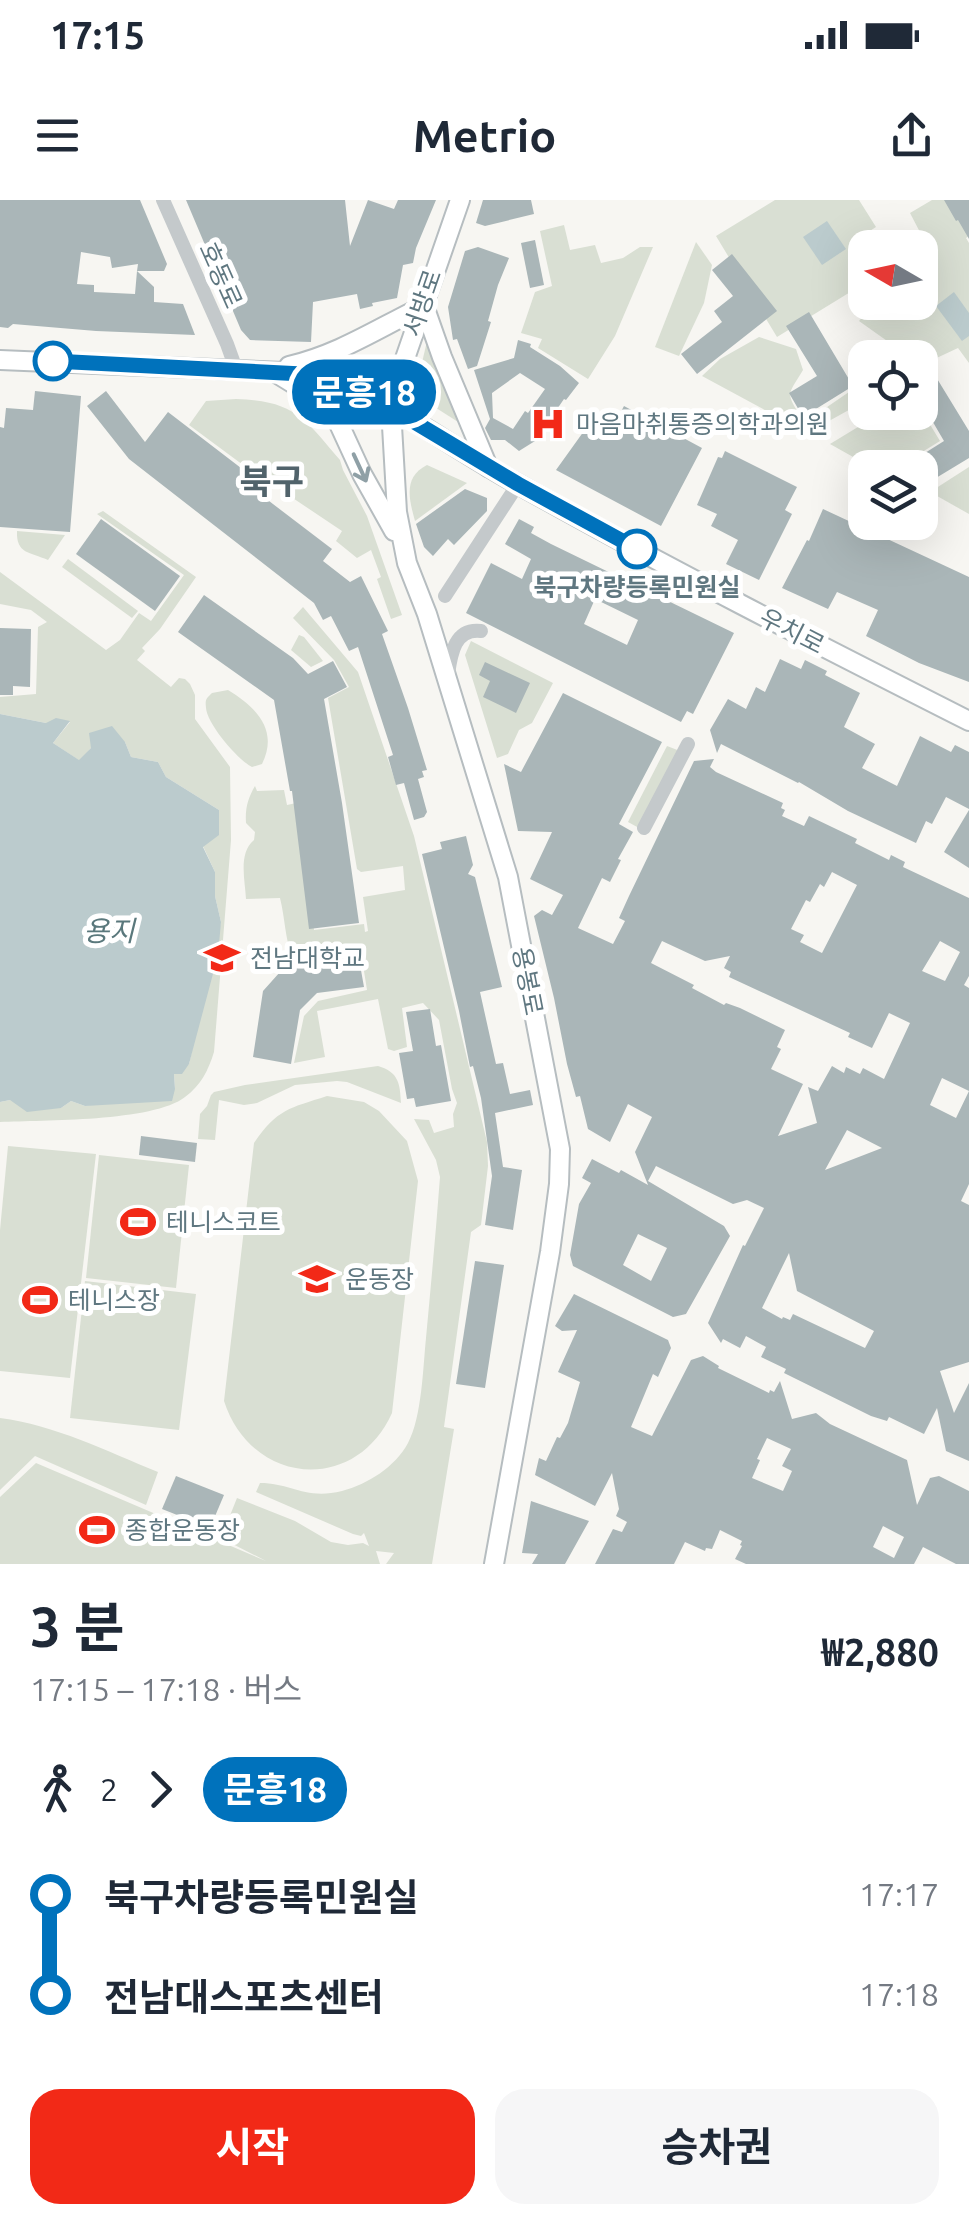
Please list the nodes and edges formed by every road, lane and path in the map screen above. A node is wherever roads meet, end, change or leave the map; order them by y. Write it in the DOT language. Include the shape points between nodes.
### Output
graph roads {
  1 [pos="163,200"];
  2 [pos="460,200"];
  3 [pos="423,303"];
  4 [pos="0,360"];
  5 [pos="236,369"];
  6 [pos="275,373"];
  7 [pos="394,409"];
  8 [pos="488,467"];
  9 [pos="518,484"];
  10 [pos="407,564"];
  11 [pos="444,596"];
  12 [pos="481,630"];
  13 [pos="447,680"];
  14 [pos="969,722"];
  15 [pos="688,744"];
  16 [pos="644,828"];
  17 [pos="494,1564"];
  1 -- 5 [label="street, 호동로"];
  2 -- 3 [label="main road, 서방로"];
  3 -- 6 [label="main road" via="345,348"];
  3 -- 7 [label="main road, 서방로"];
  3 -- 8 [label="main road"];
  4 -- 5 [label="main road, 우치로"];
  5 -- 6 [label="main road, 우치로"];
  6 -- 7 [label="main road, 우치로" via="322,375"];
  6 -- 10 [label="main road, one-way" via="333,411"];
  7 -- 8 [label="main road, 우치로"];
  7 -- 10 [label="main road, 용봉로" via="392,448"];
  8 -- 9 [label="main road, 우치로"];
  9 -- 11 [label="street"];
  9 -- 14 [label="main road, 우치로"];
  10 -- 13 [label="main road, 용봉로"];
  12 -- 13 [label="street" via="461,635"];
  13 -- 17 [label="main road, 용봉로" via="508,877 560,1149 550,1252"];
  15 -- 16 [label="street"];
}
